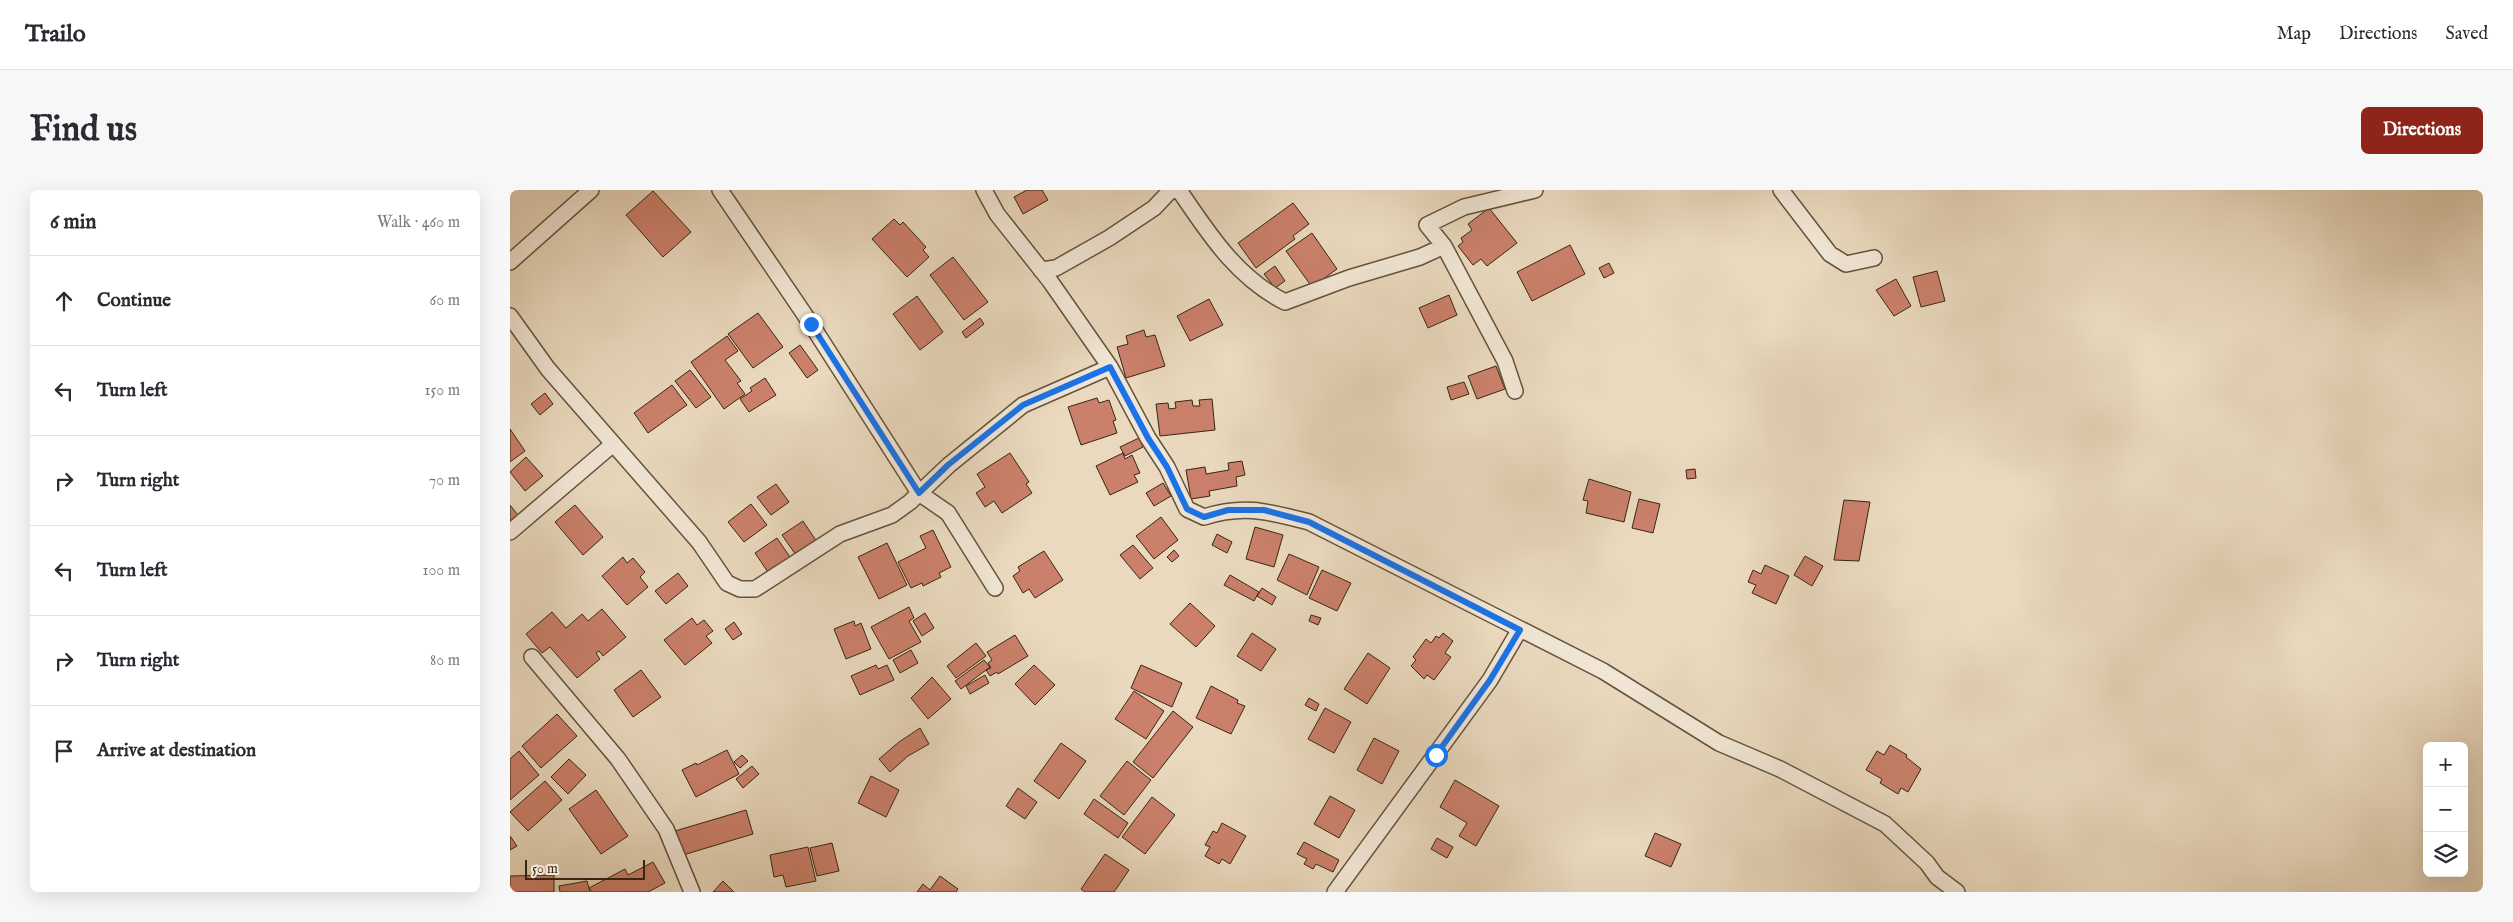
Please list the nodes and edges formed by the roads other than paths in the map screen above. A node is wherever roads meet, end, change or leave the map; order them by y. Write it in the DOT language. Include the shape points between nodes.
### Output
graph roads {
  1 [pos="591,190"];
  2 [pos="720,190"];
  3 [pos="984,190"];
  4 [pos="1171,190"];
  5 [pos="1180,190"];
  6 [pos="1536,190"];
  7 [pos="1781,190"];
  8 [pos="1444,246"];
  9 [pos="1874,258"];
  10 [pos="510,262"];
  11 [pos="1041,270"];
  12 [pos="510,316"];
  13 [pos="1110,367"];
  14 [pos="1515,391"];
  15 [pos="612,445"];
  16 [pos="919,493"];
  17 [pos="510,532"];
  18 [pos="995,588"];
  19 [pos="1520,630"];
  20 [pos="532,656"];
  21 [pos="692,892"];
  22 [pos="1334,892"];
  23 [pos="1957,892"];
  1 -- 10 [label="street"];
  2 -- 16 [label="street" via="811,324"];
  3 -- 11 [label="street" via="997,214"];
  4 -- 11 [label="street" via="1154,208 1109,238 1056,268"];
  5 -- 8 [label="street" via="1230,261 1263,291 1285,302"];
  6 -- 8 [label="street" via="1464,207 1427,225"];
  7 -- 9 [label="street" via="1830,254 1846,264"];
  8 -- 14 [label="street" via="1505,361"];
  11 -- 13 [label="street"];
  12 -- 15 [label="street" via="548,369"];
  13 -- 16 [label="street" via="1023,405 948,465"];
  13 -- 19 [label="street" via="1187,509 1204,517 1228,510 1264,510 1309,522"];
  15 -- 16 [label="street" via="699,542 727,583 740,589 755,589 840,534 892,515"];
  15 -- 17 [label="street"];
  16 -- 18 [label="street" via="948,512"];
  19 -- 22 [label="street" via="1490,680"];
  19 -- 23 [label="street" via="1603,671 1719,743 1780,769 1885,824 1928,864 1937,877"];
  20 -- 21 [label="street" via="618,759 666,829"];
}
